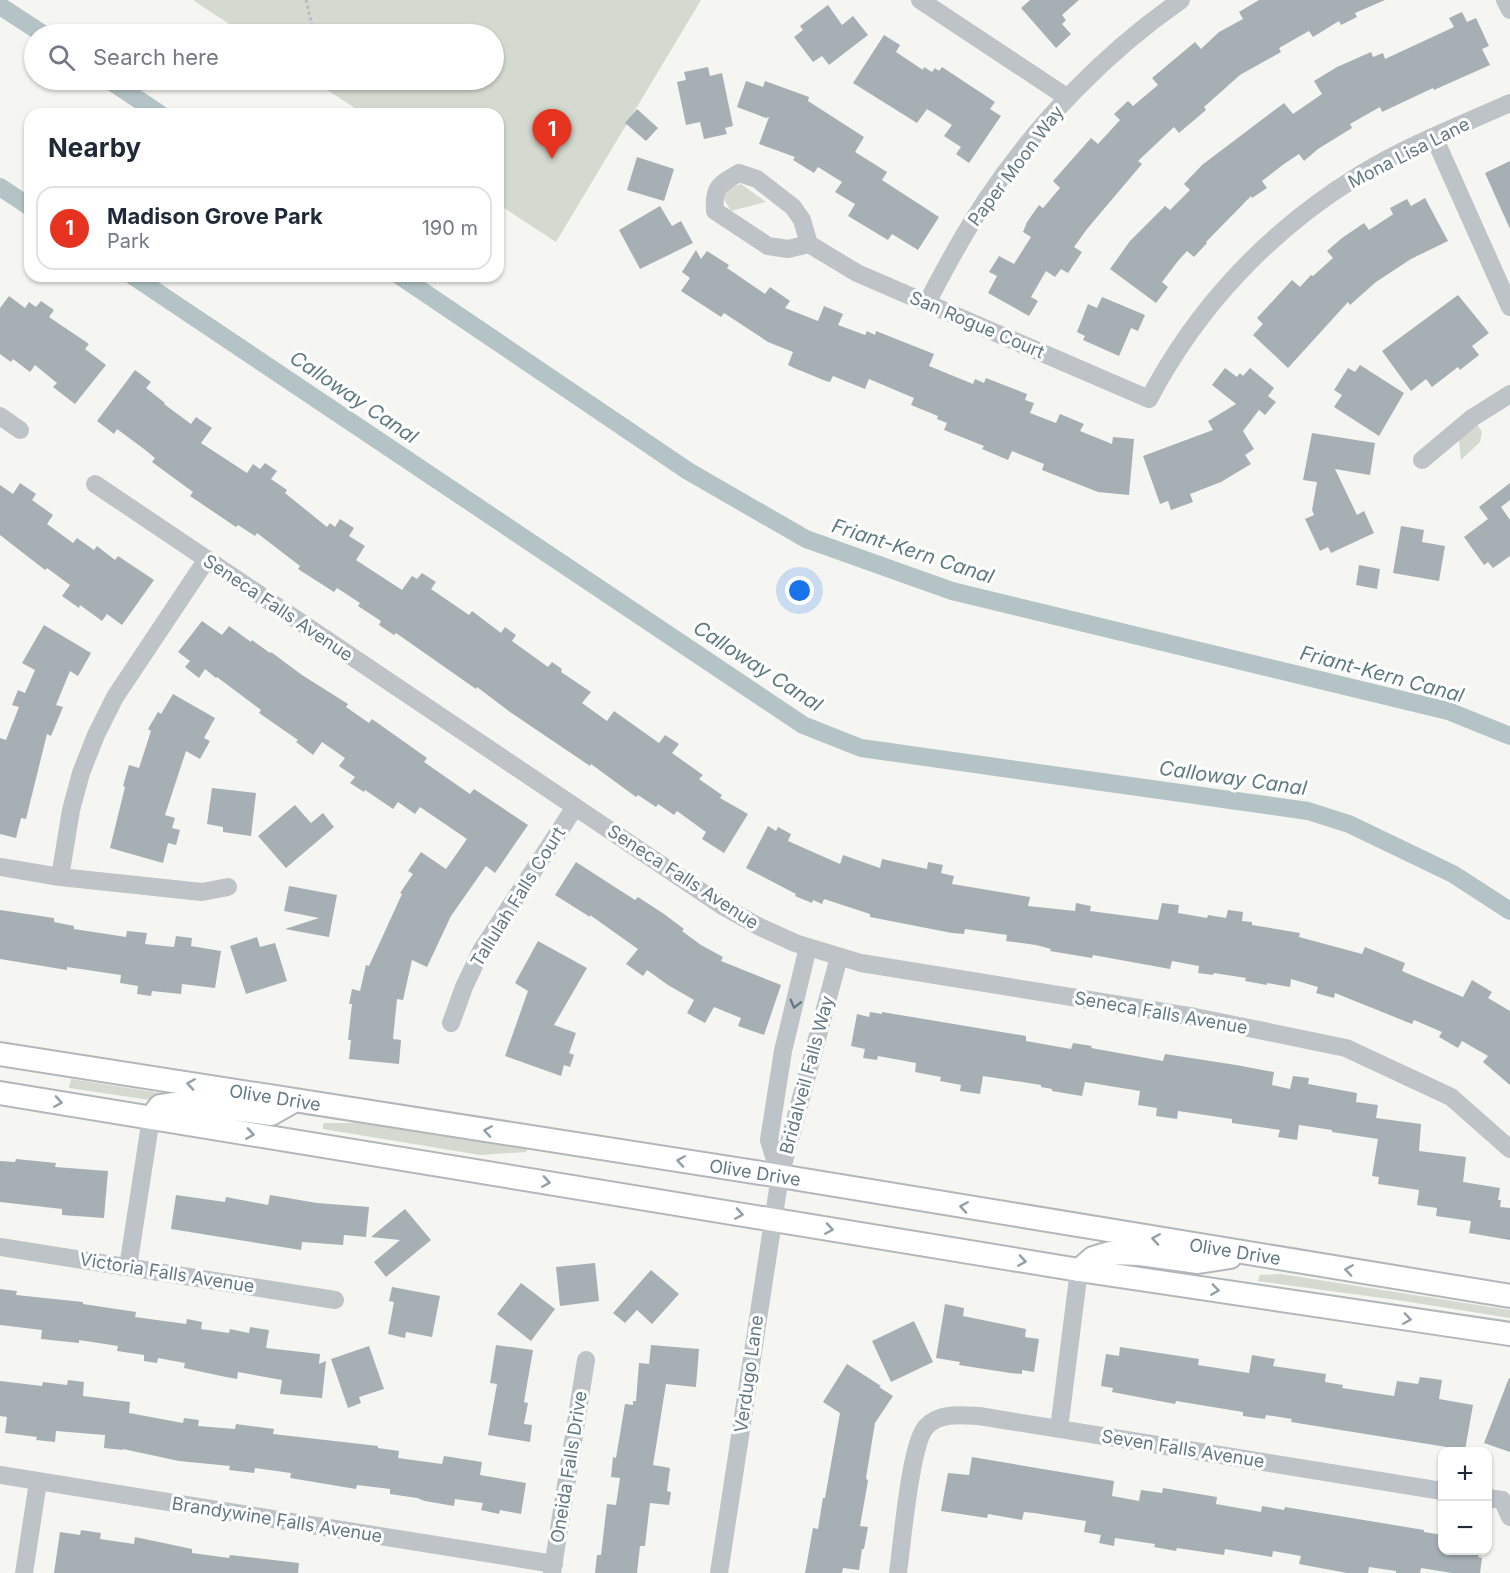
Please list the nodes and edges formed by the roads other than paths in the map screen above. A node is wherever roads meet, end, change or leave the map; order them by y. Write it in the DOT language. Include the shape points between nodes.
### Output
graph roads {
  1 [pos="920,0"];
  2 [pos="1181,0"];
  3 [pos="1505,0"];
  4 [pos="1510,10"];
  5 [pos="1068,98"];
  6 [pos="1510,103"];
  7 [pos="1434,137"];
  8 [pos="809,244"];
  9 [pos="927,303"];
  10 [pos="1510,307"];
  11 [pos="1510,394"];
  12 [pos="1149,399"];
  13 [pos="0,416"];
  14 [pos="20,430"];
  15 [pos="1422,460"];
  16 [pos="95,484"];
  17 [pos="207,559"];
  18 [pos="575,807"];
  19 [pos="0,867"];
  20 [pos="60,877"];
  21 [pos="228,887"];
  22 [pos="808,947"];
  23 [pos="839,957"];
  24 [pos="451,1023"];
  25 [pos="0,1054"];
  26 [pos="0,1093"];
  27 [pos="294,1101"];
  28 [pos="151,1118"];
  29 [pos="1510,1149"];
  30 [pos="780,1176"];
  31 [pos="772,1219"];
  32 [pos="0,1246"];
  33 [pos="1250,1254"];
  34 [pos="128,1267"];
  35 [pos="1080,1270"];
  36 [pos="1510,1296"];
  37 [pos="335,1300"];
  38 [pos="1510,1334"];
  39 [pos="586,1360"];
  40 [pos="1059,1429"];
  41 [pos="0,1475"];
  42 [pos="38,1482"];
  43 [pos="1438,1490"];
  44 [pos="1495,1499"];
  45 [pos="1510,1517"];
  46 [pos="553,1569"];
  47 [pos="24,1573"];
  48 [pos="719,1573"];
  49 [pos="898,1573"];
  1 -- 5 [label="street"];
  2 -- 5 [label="street, Paper Moon Way" via="1123,45"];
  3 -- 4 [label="street"];
  5 -- 9 [label="street, Paper Moon Way" via="987,198"];
  6 -- 7 [label="street, Mona Lisa Lane"];
  7 -- 10 [label="street"];
  7 -- 12 [label="street, Mona Lisa Lane" via="1359,175 1287,226 1212,304 1182,343"];
  8 -- 8 [label="street" via="788,249 768,246 715,211 714,196 722,183 740,173 757,179 793,207 802,220"];
  8 -- 9 [label="street, San Rogue Court" via="857,273"];
  9 -- 12 [label="street, San Rogue Court"];
  11 -- 15 [label="street" via="1472,418"];
  13 -- 14 [label="street"];
  16 -- 17 [label="street, Seneca Falls Avenue"];
  17 -- 18 [label="street, Seneca Falls Avenue"];
  17 -- 20 [label="street" via="115,697 96,735 71,810"];
  18 -- 22 [label="street, Seneca Falls Avenue" via="724,907"];
  18 -- 24 [label="street, Tallulah Falls Court" via="481,951"];
  19 -- 20 [label="street"];
  20 -- 21 [label="street" via="202,892"];
  22 -- 23 [label="street, Seneca Falls Avenue"];
  22 -- 30 [label="street, Bridalveil Falls Way, one-way" via="783,1051 769,1140"];
  23 -- 29 [label="street, Seneca Falls Avenue" via="1196,1017 1347,1048 1451,1097"];
  23 -- 30 [label="street, Bridalveil Falls Way"];
  27 -- 25 [label="main road, Olive Drive, one-way"];
  26 -- 28 [label="main road, one-way"];
  27 -- 28 [label="main road" via="271,1114 173,1104 160,1106"];
  30 -- 27 [label="main road, Olive Drive, one-way"];
  28 -- 31 [label="main road, one-way"];
  28 -- 34 [label="street"];
  30 -- 31 [label="street, Verdugo Lane"];
  33 -- 30 [label="main road, Olive Drive, one-way"];
  31 -- 35 [label="main road, one-way"];
  31 -- 48 [label="street, Verdugo Lane"];
  32 -- 34 [label="street, Victoria Falls Avenue"];
  33 -- 35 [label="main road" via="1198,1262 1110,1253 1093,1258"];
  36 -- 33 [label="main road, Olive Drive, one-way"];
  34 -- 37 [label="street, Victoria Falls Avenue"];
  35 -- 38 [label="main road, one-way"];
  35 -- 40 [label="street"];
  39 -- 46 [label="street, Oneida Falls Drive"];
  40 -- 43 [label="street, Seven Falls Avenue"];
  40 -- 49 [label="street, Seven Falls Avenue" via="954,1415 926,1427 915,1449"];
  41 -- 42 [label="street, Brandywine Falls Avenue"];
  42 -- 46 [label="street, Brandywine Falls Avenue"];
  42 -- 47 [label="street"];
  44 -- 45 [label="street"];
}
